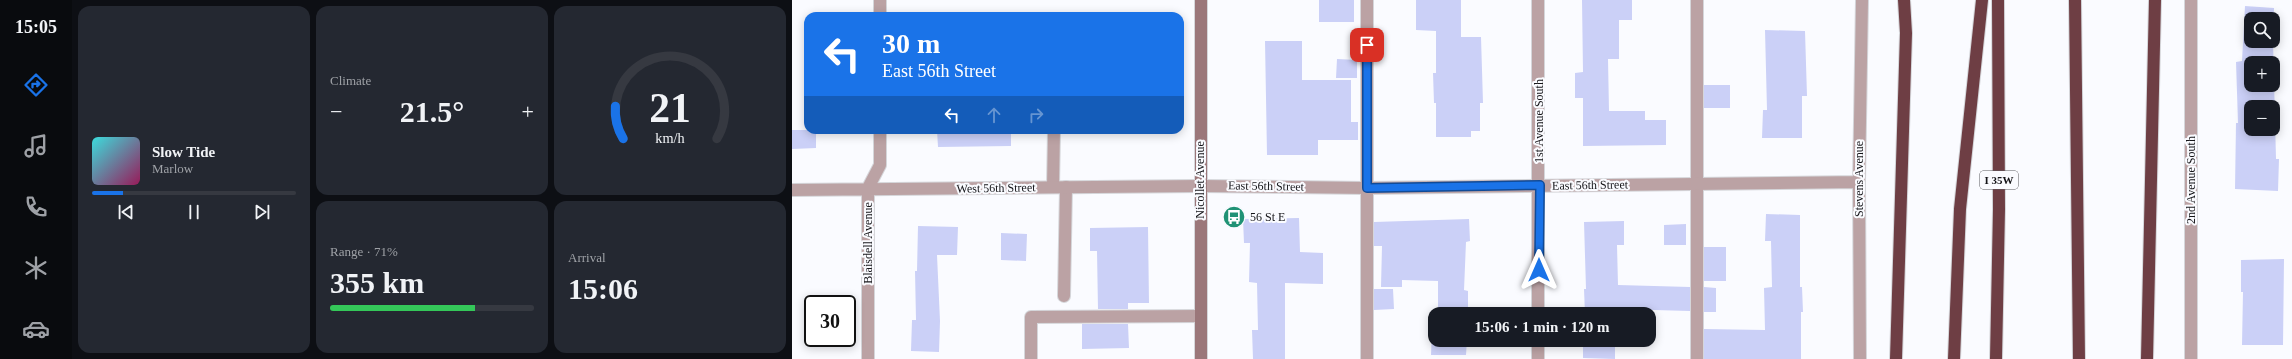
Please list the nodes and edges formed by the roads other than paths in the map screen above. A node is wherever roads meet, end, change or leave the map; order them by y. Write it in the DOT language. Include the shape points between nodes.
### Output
graph roads {
  1 [pos="880,0"];
  2 [pos="1200,0"];
  3 [pos="1367,0"];
  4 [pos="1538,0"];
  5 [pos="1697,0"];
  6 [pos="1862,0"];
  7 [pos="1904,0"];
  8 [pos="1982,0"];
  9 [pos="1998,0"];
  10 [pos="2075,0"];
  11 [pos="2155,0"];
  12 [pos="2190,0"];
  13 [pos="880,12"];
  14 [pos="880,134"];
  15 [pos="1054,134"];
  16 [pos="1859,182"];
  17 [pos="1698,184"];
  18 [pos="1540,185"];
  19 [pos="1200,186"];
  20 [pos="1053,187"];
  21 [pos="1066,187"];
  22 [pos="868,188"];
  23 [pos="1367,188"];
  24 [pos="792,190"];
  25 [pos="1064,296"];
  26 [pos="1538,307"];
  27 [pos="1201,316"];
  28 [pos="1538,347"];
  29 [pos="868,359"];
  30 [pos="1031,359"];
  31 [pos="1201,359"];
  32 [pos="1367,359"];
  33 [pos="1538,359"];
  34 [pos="1697,359"];
  35 [pos="1860,359"];
  36 [pos="1896,359"];
  37 [pos="1954,359"];
  38 [pos="1996,359"];
  39 [pos="2079,359"];
  40 [pos="2147,359"];
  41 [pos="2191,359"];
  1 -- 13 [label="street"];
  2 -- 19 [label="main road, Nicollet Avenue"];
  3 -- 23 [label="street"];
  4 -- 18 [label="street, 1st Avenue South"];
  5 -- 17 [label="street"];
  6 -- 16 [label="street, Stevens Avenue"];
  7 -- 36 [label="highway" via="1906,33"];
  8 -- 37 [label="highway" via="1960,209"];
  9 -- 38 [label="highway, I 35W" via="2000,209"];
  10 -- 39 [label="highway"];
  11 -- 40 [label="highway"];
  12 -- 41 [label="street, 2nd Avenue South"];
  14 -- 22 [label="street, Blaisdell Avenue" via="880,165"];
  15 -- 20 [label="street"];
  16 -- 17 [label="street, East 56th Street"];
  16 -- 35 [label="street, Stevens Avenue"];
  17 -- 18 [label="street, East 56th Street"];
  17 -- 34 [label="street"];
  18 -- 23 [label="street, East 56th Street"];
  18 -- 26 [label="street, 1st Avenue South"];
  19 -- 21 [label="street, West 56th Street"];
  19 -- 23 [label="street, East 56th Street"];
  19 -- 27 [label="main road, Nicollet Avenue"];
  20 -- 21 [label="street, West 56th Street"];
  20 -- 22 [label="street, West 56th Street"];
  21 -- 25 [label="street"];
  22 -- 24 [label="street, West 56th Street"];
  22 -- 29 [label="street, Blaisdell Avenue"];
  23 -- 32 [label="street"];
  27 -- 30 [label="street" via="1031,317"];
  27 -- 31 [label="main road, Nicollet Avenue"];
  28 -- 33 [label="street"];
}
